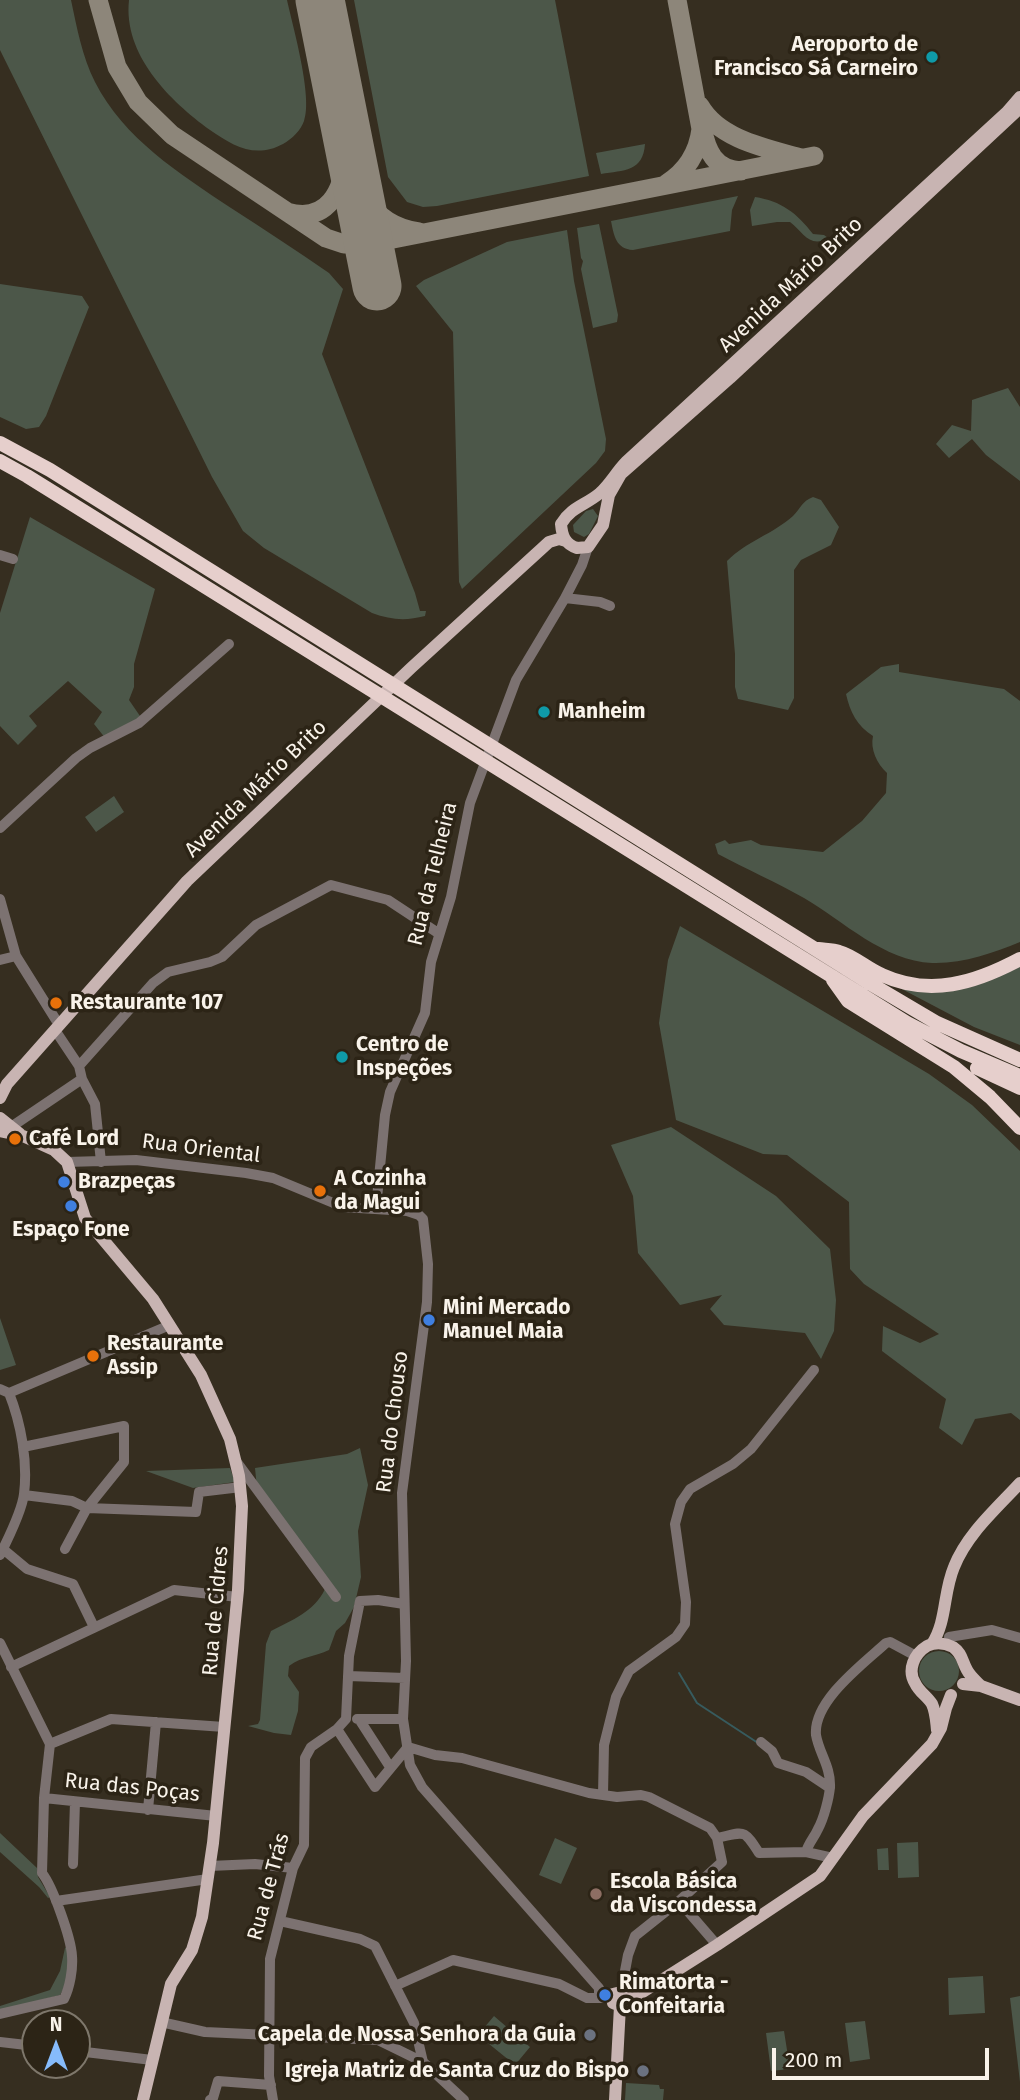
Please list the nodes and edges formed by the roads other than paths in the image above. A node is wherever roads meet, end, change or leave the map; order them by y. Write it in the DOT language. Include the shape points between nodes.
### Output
graph roads {
  1 [pos="1020,97"];
  2 [pos="1014,110"];
  3 [pos="0,443"];
  4 [pos="0,461"];
  5 [pos="588,501"];
  6 [pos="606,513"];
  7 [pos="561,524"];
  8 [pos="577,545"];
  9 [pos="0,555"];
  10 [pos="13,559"];
  11 [pos="565,598"];
  12 [pos="610,606"];
  13 [pos="229,644"];
  14 [pos="409,666"];
  15 [pos="0,828"];
  16 [pos="0,900"];
  17 [pos="438,933"];
  18 [pos="813,948"];
  19 [pos="16,956"];
  20 [pos="1020,959"];
  21 [pos="0,960"];
  22 [pos="836,979"];
  23 [pos="937,1023"];
  24 [pos="55,1025"];
  25 [pos="1020,1051"];
  26 [pos="1020,1060"];
  27 [pos="79,1066"];
  28 [pos="1020,1076"];
  29 [pos="82,1079"];
  30 [pos="0,1085"];
  31 [pos="1020,1088"];
  32 [pos="0,1098"];
  33 [pos="0,1118"];
  34 [pos="1020,1128"];
  35 [pos="6,1129"];
  36 [pos="67,1162"];
  37 [pos="101,1162"];
  38 [pos="376,1209"];
  39 [pos="170,1325"];
  40 [pos="814,1370"];
  41 [pos="5,1391"];
  42 [pos="23,1447"];
  43 [pos="236,1460"];
  44 [pos="1020,1483"];
  45 [pos="241,1488"];
  46 [pos="24,1495"];
  47 [pos="87,1508"];
  48 [pos="65,1549"];
  49 [pos="1,1552"];
  50 [pos="237,1597"];
  51 [pos="336,1597"];
  52 [pos="404,1604"];
  53 [pos="943,1620"];
  54 [pos="94,1627"];
  55 [pos="1020,1638"];
  56 [pos="950,1642"];
  57 [pos="0,1643"];
  58 [pos="932,1644"];
  59 [pos="916,1656"];
  60 [pos="11,1667"];
  61 [pos="966,1668"];
  62 [pos="348,1676"];
  63 [pos="405,1678"];
  64 [pos="963,1684"];
  65 [pos="981,1686"];
  66 [pos="926,1695"];
  67 [pos="951,1695"];
  68 [pos="1020,1700"];
  69 [pos="346,1719"];
  70 [pos="359,1719"];
  71 [pos="403,1719"];
  72 [pos="156,1723"];
  73 [pos="224,1727"];
  74 [pos="337,1729"];
  75 [pos="938,1734"];
  76 [pos="761,1742"];
  77 [pos="50,1744"];
  78 [pos="408,1747"];
  79 [pos="390,1768"];
  80 [pos="830,1788"];
  81 [pos="603,1795"];
  82 [pos="44,1798"];
  83 [pos="75,1802"];
  84 [pos="148,1810"];
  85 [pos="216,1816"];
  86 [pos="717,1838"];
  87 [pos="806,1852"];
  88 [pos="833,1858"];
  89 [pos="73,1864"];
  90 [pos="293,1868"];
  91 [pos="209,1872"];
  92 [pos="57,1901"];
  93 [pos="679,1901"];
  94 [pos="280,1921"];
  95 [pos="717,1945"];
  96 [pos="395,1986"];
  97 [pos="615,1998"];
  98 [pos="0,2014"];
  99 [pos="161,2022"];
  100 [pos="269,2037"];
  101 [pos="0,2042"];
  102 [pos="21,2044"];
  103 [pos="91,2053"];
  104 [pos="152,2060"];
  105 [pos="423,2062"];
  106 [pos="271,2085"];
  107 [pos="147,2099"];
  108 [pos="210,2100"];
  109 [pos="273,2100"];
  110 [pos="464,2100"];
  111 [pos="615,2100"];
  1 -- 2 [label="main road, Avenida Mário Brito"];
  2 -- 5 [label="main road, Avenida Mário Brito"];
  2 -- 6 [label="main road, Avenida Mário Brito" via="730,378 621,474 609,495"];
  3 -- 18 [label="highway"];
  4 -- 22 [label="highway"];
  5 -- 6 [label="main road" via="601,505"];
  5 -- 7 [label="main road" via="572,510"];
  6 -- 8 [label="main road" via="600,530"];
  7 -- 8 [label="main road" via="562,536"];
  7 -- 14 [label="main road, Avenida Mário Brito"];
  8 -- 11 [label="street, Rua da Telheira" via="582,565"];
  8 -- 14 [label="main road, Avenida Mário Brito" via="553,540 539,550"];
  9 -- 10 [label="street"];
  11 -- 12 [label="street"];
  11 -- 17 [label="street, Rua da Telheira" via="516,680 470,803 452,897"];
  13 -- 15 [label="street" via="139,723 76,758"];
  14 -- 24 [label="main road, Avenida Mário Brito" via="192,868"];
  16 -- 19 [label="street"];
  17 -- 27 [label="street" via="388,900 331,885 256,925 222,957 168,972"];
  17 -- 38 [label="street, Rua da Telheira" via="425,1013 390,1092"];
  18 -- 20 [label="highway" via="841,952 902,983 930,987 967,982"];
  18 -- 23 [label="highway"];
  19 -- 21 [label="street"];
  19 -- 24 [label="street"];
  22 -- 28 [label="highway" via="948,1045"];
  22 -- 31 [label="highway" via="852,999 919,1039"];
  22 -- 34 [label="highway" via="848,1001 954,1067"];
  23 -- 25 [label="highway"];
  23 -- 26 [label="highway"];
  24 -- 27 [label="street"];
  24 -- 30 [label="main road, Avenida Mário Brito"];
  24 -- 32 [label="main road, Avenida Mário Brito"];
  27 -- 29 [label="street"];
  29 -- 35 [label="street"];
  29 -- 37 [label="street" via="95,1104"];
  33 -- 35 [label="main road"];
  35 -- 36 [label="main road" via="54,1150"];
  36 -- 37 [label="street, Rua Oriental"];
  36 -- 39 [label="main road, Rua de Cidres" via="85,1218"];
  37 -- 38 [label="street, Rua Oriental" via="136,1160 246,1173 273,1178 343,1207"];
  38 -- 52 [label="street, Rua do Chouso" via="419,1215 426,1236 426,1302 402,1493"];
  39 -- 41 [label="street"];
  39 -- 43 [label="main road, Rua de Cidres" via="214,1400"];
  40 -- 81 [label="street" via="751,1449 690,1489 681,1502 675,1524 685,1624 676,1637 629,1671 616,1697 604,1745"];
  41 -- 42 [label="street" via="19,1419"];
  42 -- 46 [label="street"];
  42 -- 47 [label="street" via="124,1426 124,1462"];
  43 -- 45 [label="main road, Rua de Cidres"];
  43 -- 51 [label="street"];
  44 -- 53 [label="main road" via="961,1551"];
  45 -- 47 [label="street" via="199,1492 196,1512"];
  45 -- 50 [label="main road, Rua de Cidres"];
  46 -- 47 [label="street"];
  46 -- 49 [label="street"];
  47 -- 48 [label="street"];
  49 -- 54 [label="street" via="27,1569 73,1584"];
  50 -- 54 [label="street" via="174,1590"];
  50 -- 73 [label="main road, Rua de Cidres"];
  52 -- 62 [label="street" via="360,1601"];
  52 -- 63 [label="street, Rua do Chouso"];
  53 -- 56 [label="main road"];
  53 -- 58 [label="main road"];
  54 -- 60 [label="street"];
  55 -- 56 [label="street" via="992,1630"];
  56 -- 58 [label="main road"];
  56 -- 61 [label="main road"];
  57 -- 60 [label="street"];
  58 -- 59 [label="main road"];
  59 -- 66 [label="main road" via="914,1683"];
  59 -- 80 [label="street" via="886,1643 824,1705 816,1733"];
  60 -- 77 [label="street"];
  61 -- 64 [label="main road"];
  61 -- 65 [label="main road"];
  62 -- 63 [label="street"];
  62 -- 69 [label="street"];
  63 -- 71 [label="street, Rua do Chouso"];
  64 -- 65 [label="main road"];
  64 -- 67 [label="main road"];
  65 -- 68 [label="main road"];
  66 -- 67 [label="main road"];
  66 -- 75 [label="main road" via="936,1715"];
  67 -- 75 [label="main road"];
  69 -- 70 [label="street"];
  69 -- 74 [label="street, Rua de Trás"];
  70 -- 71 [label="street"];
  70 -- 79 [label="street"];
  71 -- 78 [label="street, Rua do Chouso"];
  72 -- 73 [label="street"];
  72 -- 77 [label="street" via="111,1719"];
  72 -- 84 [label="street"];
  73 -- 85 [label="main road, Rua de Cidres"];
  74 -- 79 [label="street" via="375,1787"];
  74 -- 90 [label="street, Rua de Trás" via="311,1747 305,1758 304,1845"];
  75 -- 88 [label="main road" via="863,1816"];
  76 -- 80 [label="street" via="778,1763 806,1772"];
  77 -- 82 [label="street"];
  78 -- 79 [label="street"];
  78 -- 81 [label="street"];
  78 -- 97 [label="street, Rua do Chouso" via="422,1787 598,1987"];
  80 -- 87 [label="street"];
  81 -- 86 [label="street" via="649,1797 700,1822"];
  82 -- 83 [label="street, Rua das Poças"];
  82 -- 92 [label="street" via="42,1873"];
  83 -- 84 [label="street, Rua das Poças"];
  83 -- 89 [label="street"];
  84 -- 85 [label="street, Rua das Poças"];
  85 -- 91 [label="main road, Rua de Cidres"];
  86 -- 87 [label="street" via="743,1832 759,1853"];
  86 -- 93 [label="street" via="722,1862"];
  87 -- 88 [label="street"];
  88 -- 95 [label="main road" via="805,1888"];
  90 -- 91 [label="street" via="255,1864"];
  90 -- 94 [label="street, Rua de Trás"];
  91 -- 92 [label="street"];
  91 -- 99 [label="main road, Rua de Cidres" via="198,1935 171,1984"];
  92 -- 98 [label="street" via="72,1954 69,1990 64,1999"];
  93 -- 95 [label="street"];
  93 -- 97 [label="street" via="635,1936"];
  94 -- 96 [label="street" via="375,1946"];
  94 -- 100 [label="street, Rua de Trás" via="270,1959"];
  95 -- 97 [label="main road" via="638,1994"];
  96 -- 97 [label="street" via="453,1960 551,1982 587,1998"];
  96 -- 105 [label="street" via="414,2023"];
  97 -- 111 [label="main road"];
  99 -- 100 [label="street" via="205,2032"];
  99 -- 104 [label="main road, Rua de Cidres"];
  100 -- 105 [label="street" via="370,2039"];
  100 -- 106 [label="street, Rua de Trás"];
  101 -- 102 [label="street"];
  103 -- 104 [label="street"];
  104 -- 107 [label="main road, Rua de Cidres"];
  105 -- 110 [label="street"];
  106 -- 108 [label="street" via="218,2081"];
  106 -- 109 [label="street, Rua de Trás"];
}
